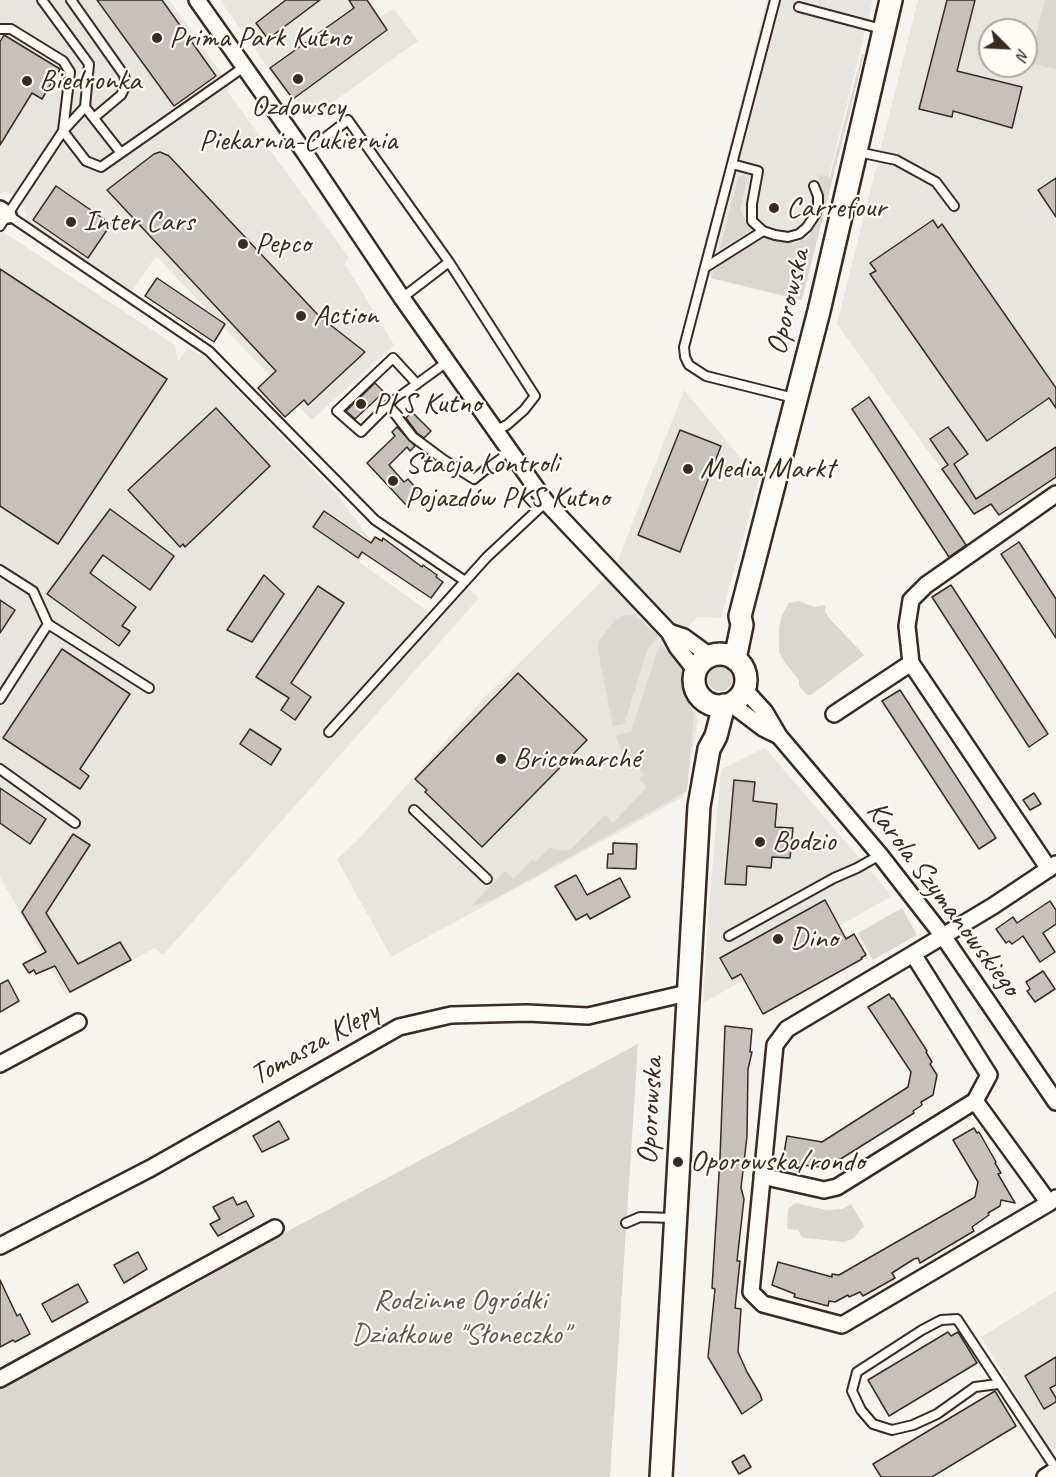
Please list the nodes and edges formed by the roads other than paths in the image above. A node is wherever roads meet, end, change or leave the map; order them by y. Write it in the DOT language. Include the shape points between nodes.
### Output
graph roads {
  1 [pos="42,0"];
  2 [pos="71,0"];
  3 [pos="197,0"];
  4 [pos="775,0"];
  5 [pos="891,0"];
  6 [pos="799,7"];
  7 [pos="0,29"];
  8 [pos="883,29"];
  9 [pos="244,68"];
  10 [pos="85,107"];
  11 [pos="94,117"];
  12 [pos="63,131"];
  13 [pos="856,151"];
  14 [pos="121,153"];
  15 [pos="305,153"];
  16 [pos="732,164"];
  17 [pos="814,186"];
  18 [pos="954,206"];
  19 [pos="3,217"];
  20 [pos="763,231"];
  21 [pos="449,262"];
  22 [pos="706,267"];
  23 [pos="402,298"];
  24 [pos="447,362"];
  25 [pos="417,384"];
  26 [pos="796,398"];
  27 [pos="388,405"];
  28 [pos="495,431"];
  29 [pos="508,451"];
  30 [pos="1056,494"];
  31 [pos="546,502"];
  32 [pos="0,570"];
  33 [pos="465,582"];
  34 [pos="48,624"];
  35 [pos="715,660"];
  36 [pos="911,663"];
  37 [pos="149,688"];
  38 [pos="0,699"];
  39 [pos="703,699"];
  40 [pos="733,699"];
  41 [pos="834,714"];
  42 [pos="329,732"];
  43 [pos="709,749"];
  44 [pos="0,770"];
  45 [pos="414,810"];
  46 [pos="75,823"];
  47 [pos="880,855"];
  48 [pos="1052,867"];
  49 [pos="487,879"];
  50 [pos="729,936"];
  51 [pos="943,936"];
  52 [pos="913,954"];
  53 [pos="687,993"];
  54 [pos="78,1022"];
  55 [pos="0,1064"];
  56 [pos="1054,1093"];
  57 [pos="975,1101"];
  58 [pos="762,1176"];
  59 [pos="1053,1200"];
  60 [pos="675,1218"];
  61 [pos="626,1223"];
  62 [pos="275,1228"];
  63 [pos="0,1246"];
  64 [pos="0,1379"];
  65 [pos="998,1384"];
  66 [pos="1056,1469"];
  67 [pos="661,1477"];
  68 [pos="1045,1477"];
  1 -- 10 [label="lane" via="89,64"];
  2 -- 11 [label="lane" via="124,75 126,85 121,95"];
  3 -- 9 [label="street"];
  4 -- 16 [label="lane"];
  5 -- 8 [label="street, Oporowska"];
  6 -- 8 [label="lane"];
  7 -- 12 [label="lane" via="11,29 54,55 70,72"];
  8 -- 13 [label="street, Oporowska"];
  9 -- 14 [label="lane"];
  9 -- 15 [label="street"];
  10 -- 11 [label="lane"];
  10 -- 12 [label="lane"];
  11 -- 14 [label="lane"];
  12 -- 14 [label="lane" via="86,161 101,167"];
  12 -- 19 [label="lane"];
  13 -- 18 [label="lane" via="896,160 936,182"];
  13 -- 26 [label="street, Oporowska"];
  15 -- 21 [label="lane" via="348,120"];
  15 -- 23 [label="street"];
  16 -- 20 [label="lane" via="758,171 751,213 752,221"];
  16 -- 22 [label="lane"];
  17 -- 20 [label="lane" via="818,206 799,234 788,237"];
  19 -- 33 [label="lane" via="209,351 375,520"];
  20 -- 22 [label="lane"];
  21 -- 23 [label="lane"];
  21 -- 28 [label="lane" via="535,396 524,410"];
  22 -- 26 [label="lane" via="684,347 689,365 706,376"];
  23 -- 24 [label="street"];
  24 -- 25 [label="lane"];
  24 -- 28 [label="street"];
  25 -- 27 [label="lane"];
  25 -- 27 [label="lane" via="393,358 337,411 361,432"];
  26 -- 35 [label="street, Oporowska" via="740,616 742,626"];
  27 -- 29 [label="lane" via="414,436 474,478"];
  28 -- 29 [label="street"];
  29 -- 31 [label="street"];
  30 -- 36 [label="street" via="926,585 911,600 907,626"];
  31 -- 33 [label="lane"];
  31 -- 35 [label="street" via="669,632 684,637"];
  32 -- 34 [label="lane" via="33,591"];
  33 -- 42 [label="lane"];
  34 -- 37 [label="lane"];
  34 -- 38 [label="lane"];
  35 -- 39 [label="street" via="695,686"];
  35 -- 40 [label="street" via="744,670 746,680"];
  36 -- 41 [label="street"];
  36 -- 48 [label="street"];
  39 -- 40 [label="street" via="713,705"];
  39 -- 43 [label="street, Oporowska"];
  40 -- 43 [label="street, Oporowska"];
  40 -- 47 [label="street, Karola Szymanowskiego" via="765,712 779,736"];
  43 -- 53 [label="street, Oporowska" via="699,806"];
  44 -- 46 [label="lane"];
  45 -- 49 [label="lane"];
  47 -- 50 [label="lane"];
  47 -- 51 [label="street, Karola Szymanowskiego"];
  48 -- 51 [label="street"];
  51 -- 52 [label="street"];
  51 -- 56 [label="street, Karola Szymanowskiego"];
  52 -- 57 [label="street" via="988,1074"];
  52 -- 58 [label="street" via="787,1029 776,1045"];
  53 -- 60 [label="street, Oporowska"];
  53 -- 63 [label="street, Tomasza Klepy" via="588,1016 451,1015 399,1027 151,1168"];
  54 -- 55 [label="street"];
  57 -- 58 [label="street" via="837,1187 824,1190"];
  57 -- 59 [label="street"];
  58 -- 59 [label="street" via="751,1292 763,1304 842,1325"];
  60 -- 61 [label="lane" via="640,1217"];
  60 -- 67 [label="street, Oporowska"];
  62 -- 64 [label="street"];
  65 -- 65 [label="lane" via="975,1387 937,1414 892,1430 873,1424 852,1391 856,1372 941,1320 957,1319"];
  65 -- 66 [label="lane"];
  66 -- 68 [label="street"];
}
